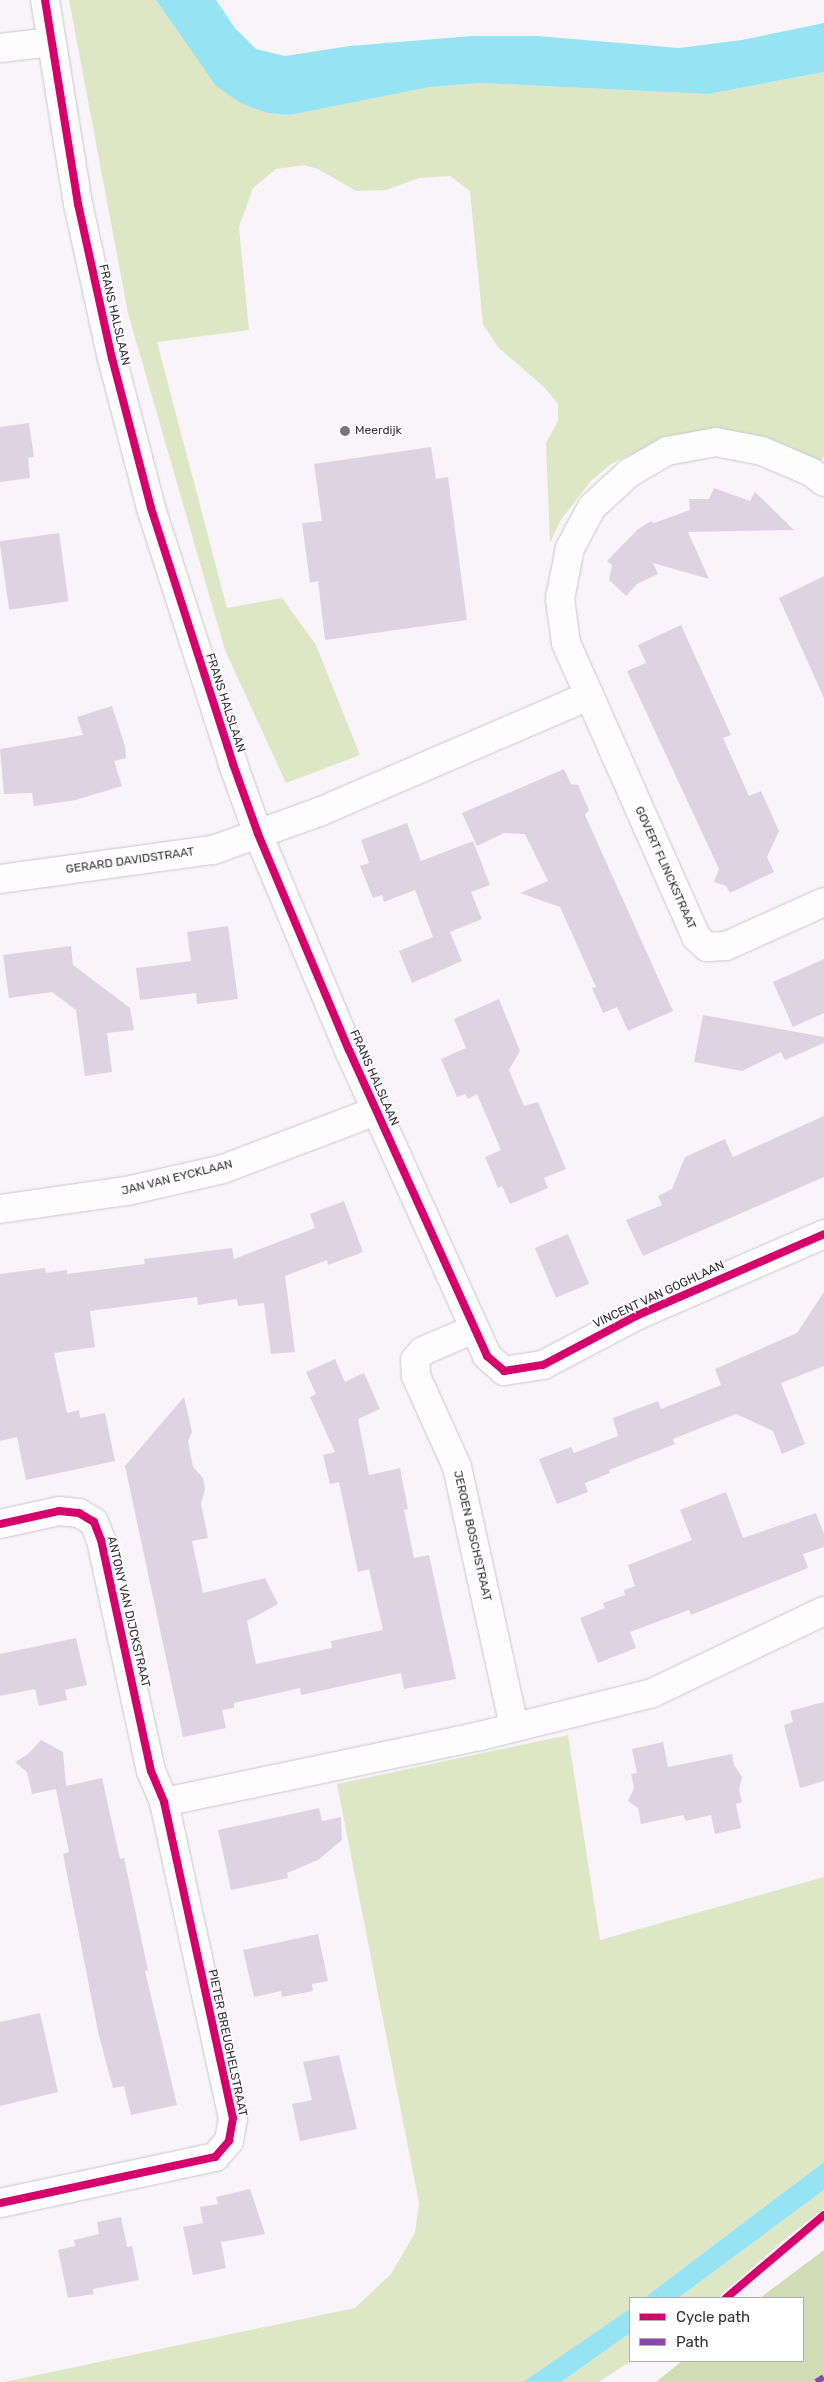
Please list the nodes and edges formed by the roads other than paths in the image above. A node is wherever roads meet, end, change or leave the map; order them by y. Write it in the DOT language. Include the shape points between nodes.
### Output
graph roads {
  1 [pos="45,0"];
  2 [pos="51,42"];
  3 [pos="0,48"];
  4 [pos="824,482"];
  5 [pos="588,696"];
  6 [pos="258,834"];
  7 [pos="0,879"];
  8 [pos="824,902"];
  9 [pos="376,1111"];
  10 [pos="0,1209"];
  11 [pos="824,1234"];
  12 [pos="474,1329"];
  13 [pos="504,1371"];
  14 [pos="0,1524"];
  15 [pos="824,1611"];
  16 [pos="514,1726"];
  17 [pos="164,1802"];
  18 [pos="0,2203"];
  1 -- 2 [label="street, FRANS HALSLAAN"];
  2 -- 3 [label="street"];
  2 -- 6 [label="street, FRANS HALSLAAN" via="78,204 112,358 151,508"];
  4 -- 5 [label="street, GOVERT FLINCKSTRAAT" via="811,472 762,451 716,442 667,451 628,473 592,507 570,548 560,599 566,644"];
  5 -- 6 [label="street" via="319,812"];
  5 -- 8 [label="street, GOVERT FLINCKSTRAAT" via="696,937 707,947 726,946"];
  6 -- 7 [label="street, GERARD DAVIDSTRAAT" via="212,850"];
  6 -- 9 [label="street, FRANS HALSLAAN"];
  9 -- 10 [label="street, JAN VAN EYCKLAAN" via="223,1169 127,1191"];
  9 -- 12 [label="street, FRANS HALSLAAN"];
  11 -- 13 [label="street, VINCENT VAN GOGHLAAN" via="638,1315 543,1364"];
  12 -- 13 [label="street, FRANS HALSLAAN" via="487,1356"];
  12 -- 16 [label="street, JEROEN BOSCHSTRAAT" via="423,1351 415,1360 416,1376 457,1467"];
  14 -- 17 [label="street, ANTONY VAN DIJCKSTRAAT" via="59,1511 79,1513 94,1522 101,1540 151,1770"];
  15 -- 16 [label="street" via="652,1693"];
  16 -- 17 [label="street"];
  17 -- 18 [label="street, PIETER BREUGHELSTRAAT" via="233,2118 230,2141 215,2157"];
}
